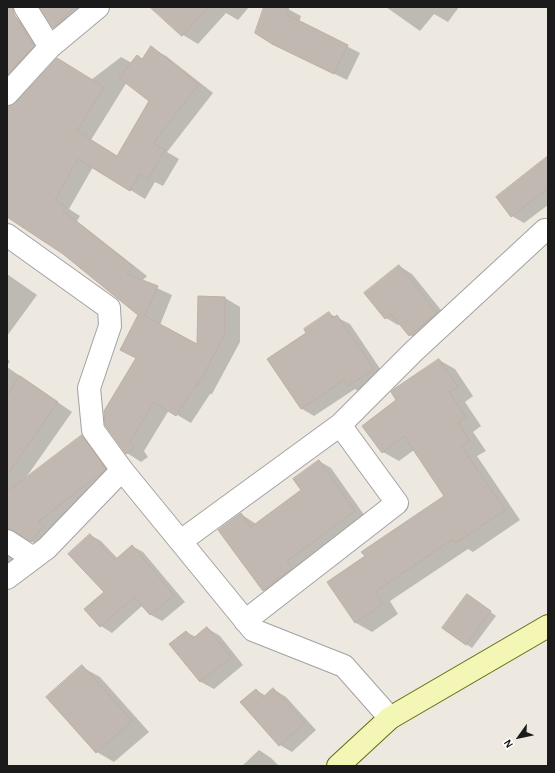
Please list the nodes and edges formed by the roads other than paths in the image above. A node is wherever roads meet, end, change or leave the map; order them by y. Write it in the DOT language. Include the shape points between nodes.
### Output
graph roads {
  1 [pos="26,7"];
  2 [pos="98,7"];
  3 [pos="50,47"];
  4 [pos="7,94"];
  5 [pos="545,230"];
  6 [pos="7,235"];
  7 [pos="340,425"];
  8 [pos="122,470"];
  9 [pos="7,541"];
  10 [pos="181,541"];
  11 [pos="33,558"];
  12 [pos="7,578"];
  13 [pos="246,620"];
  14 [pos="548,626"];
  15 [pos="390,718"];
  16 [pos="338,766"];
  1 -- 3 [label="street"];
  2 -- 3 [label="street"];
  3 -- 4 [label="street"];
  5 -- 7 [label="street" via="414,351"];
  6 -- 8 [label="street" via="109,308 110,326 89,388 93,430"];
  7 -- 10 [label="street"];
  7 -- 13 [label="street" via="398,503"];
  8 -- 10 [label="street"];
  8 -- 11 [label="street" via="47,548"];
  9 -- 11 [label="street"];
  10 -- 13 [label="street"];
  11 -- 12 [label="street"];
  13 -- 15 [label="street" via="253,630 344,666"];
  14 -- 15 [label="street"];
  15 -- 16 [label="street"];
}
